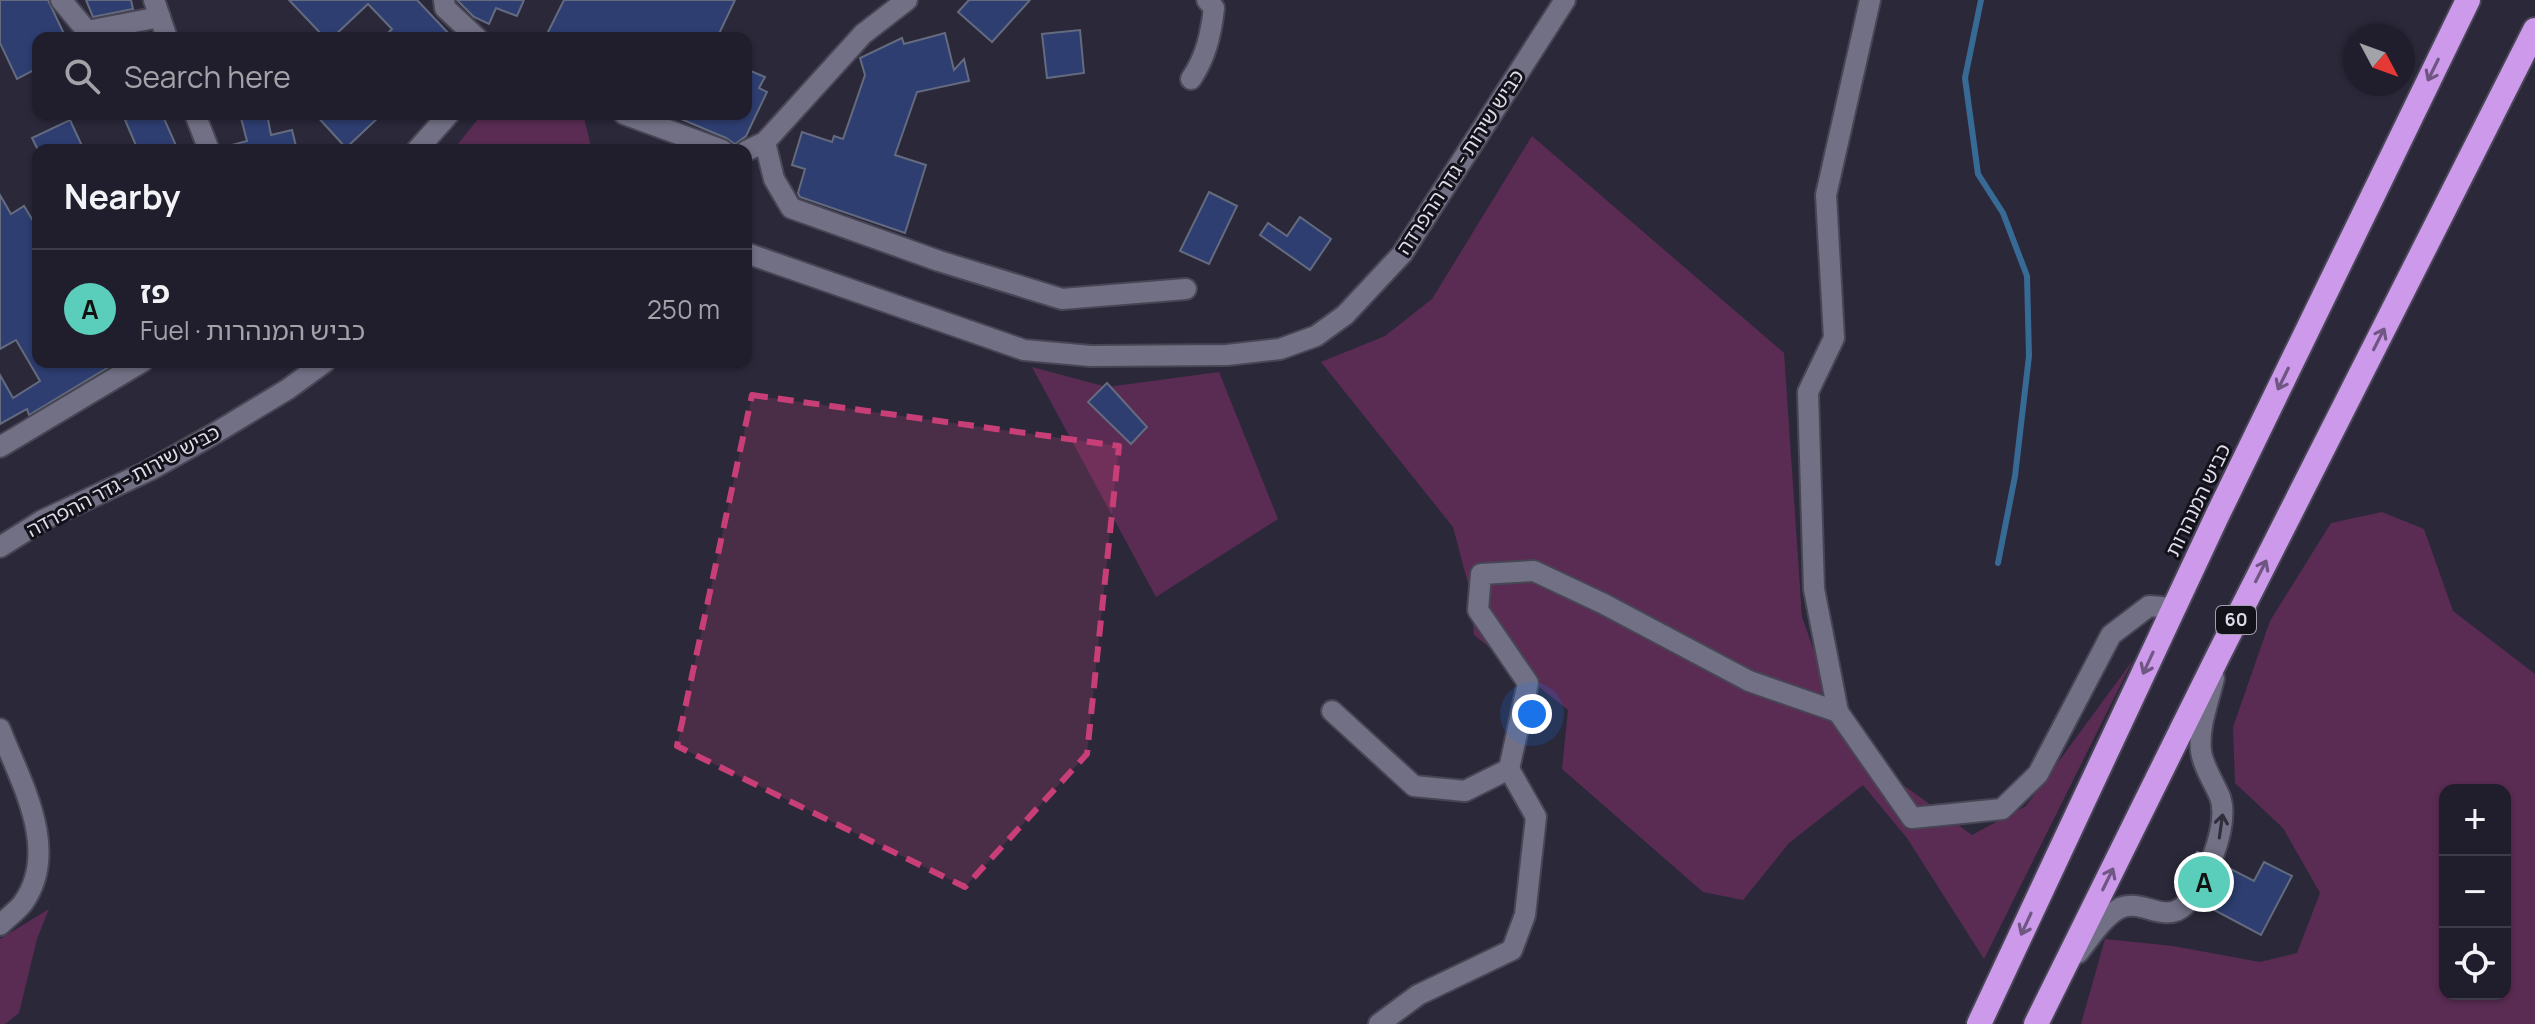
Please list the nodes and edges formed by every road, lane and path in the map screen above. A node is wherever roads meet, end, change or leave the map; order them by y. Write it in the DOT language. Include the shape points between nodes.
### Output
graph roads {
  1 [pos="61,0"];
  2 [pos="444,0"];
  3 [pos="907,0"];
  4 [pos="1207,0"];
  5 [pos="1565,0"];
  6 [pos="1870,0"];
  7 [pos="2468,0"];
  8 [pos="157,9"];
  9 [pos="2535,30"];
  10 [pos="165,32"];
  11 [pos="471,32"];
  12 [pos="1191,79"];
  13 [pos="197,120"];
  14 [pos="444,120"];
  15 [pos="640,120"];
  16 [pos="765,142"];
  17 [pos="207,144"];
  18 [pos="422,144"];
  19 [pos="706,144"];
  20 [pos="752,148"];
  21 [pos="752,255"];
  22 [pos="1186,289"];
  23 [pos="132,368"];
  24 [pos="316,368"];
  25 [pos="0,447"];
  26 [pos="0,547"];
  27 [pos="2173,608"];
  28 [pos="2220,652"];
  29 [pos="1332,711"];
  30 [pos="1838,712"];
  31 [pos="0,729"];
  32 [pos="1509,769"];
  33 [pos="0,925"];
  34 [pos="2060,975"];
  35 [pos="1379,1024"];
  36 [pos="1979,1024"];
  37 [pos="2036,1024"];
  1 -- 8 [label="street" via="87,31"];
  2 -- 11 [label="street" via="445,8"];
  3 -- 16 [label="street" via="863,34"];
  4 -- 12 [label="street" via="1214,8 1211,32"];
  5 -- 21 [label="street, כביש שירות - גדר ההפרדה" via="1402,254 1345,315 1316,336 1280,349 1227,355 1091,356 1024,350"];
  6 -- 30 [label="street" via="1826,195 1834,338 1808,392 1814,589"];
  7 -- 27 [label="highway, כביש המנהרות, one-way"];
  8 -- 10 [label="street"];
  28 -- 9 [label="highway, 60, one-way"];
  13 -- 17 [label="street"];
  14 -- 18 [label="street"];
  15 -- 19 [label="street"];
  16 -- 20 [label="street"];
  16 -- 22 [label="street" via="774,179 791,208 939,261 1062,299"];
  23 -- 25 [label="street"];
  24 -- 26 [label="street, כביש שירות - גדר ההפרדה" via="212,435"];
  27 -- 30 [label="street" via="2149,606 2111,635 2038,774 2002,809 1912,818"];
  27 -- 36 [label="highway, כביש המנהרות, one-way"];
  34 -- 28 [label="highway, 60, one-way"];
  34 -- 28 [label="street, one-way" via="2110,915 2130,906 2176,911 2203,876 2223,818 2201,752"];
  29 -- 32 [label="street" via="1414,786 1465,791"];
  30 -- 32 [label="street" via="1749,681 1534,571 1481,574 1478,610 1528,683"];
  31 -- 33 [label="street" via="39,839 38,871 23,903"];
  32 -- 35 [label="street" via="1536,817 1525,915 1512,950 1418,995"];
  34 -- 37 [label="highway, 60"];
}
